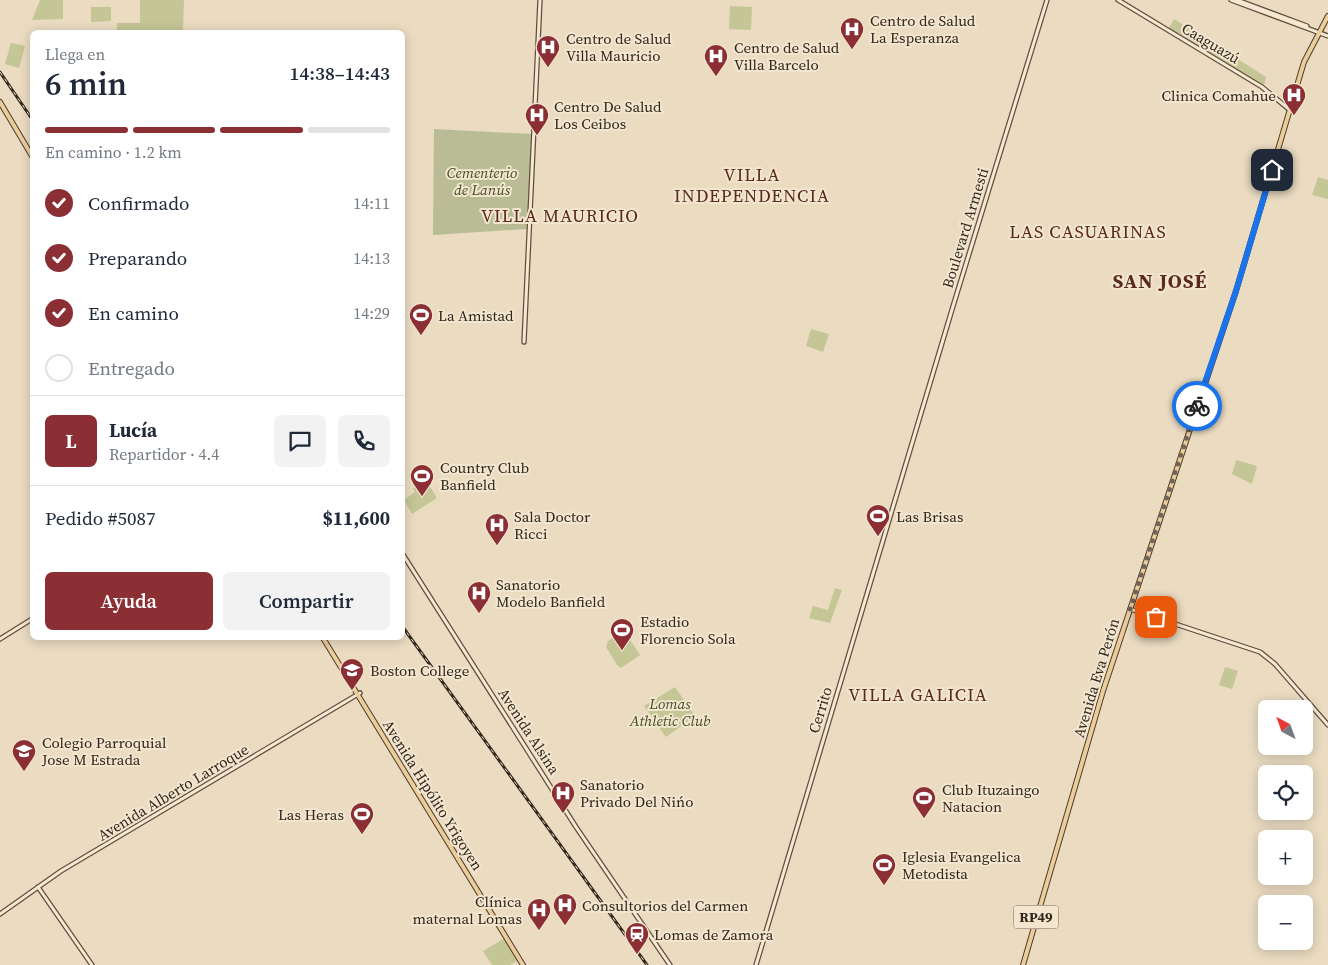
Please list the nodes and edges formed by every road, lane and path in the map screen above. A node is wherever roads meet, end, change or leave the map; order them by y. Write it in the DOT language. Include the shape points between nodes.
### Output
graph roads {
  1 [pos="540,0"];
  2 [pos="1047,0"];
  3 [pos="1118,0"];
  4 [pos="1232,0"];
  5 [pos="1238,0"];
  6 [pos="1328,16"];
  7 [pos="1319,31"];
  8 [pos="1328,35"];
  9 [pos="0,102"];
  10 [pos="0,107"];
  11 [pos="1290,110"];
  12 [pos="30,153"];
  13 [pos="30,157"];
  14 [pos="524,342"];
  15 [pos="907,463"];
  16 [pos="405,560"];
  17 [pos="1130,609"];
  18 [pos="30,620"];
  19 [pos="0,639"];
  20 [pos="325,640"];
  21 [pos="359,693"];
  22 [pos="1328,724"];
  23 [pos="38,887"];
  24 [pos="0,914"];
  25 [pos="92,965"];
  26 [pos="524,965"];
  27 [pos="669,965"];
  28 [pos="756,965"];
  29 [pos="1023,965"];
  1 -- 14 [label="main road"];
  2 -- 15 [label="main road, Boulevard Armesti"];
  3 -- 11 [label="main road, Caaguazú" via="1271,93"];
  4 -- 7 [label="main road"];
  5 -- 7 [label="main road"];
  6 -- 7 [label="main road, RP49"];
  7 -- 8 [label="main road"];
  7 -- 11 [label="main road, Avenida Eva Perón / RP49" via="1308,51"];
  9 -- 12 [label="main road"];
  10 -- 13 [label="main road"];
  11 -- 17 [label="main road, Avenida Eva Perón / RP49" via="1236,291"];
  15 -- 28 [label="main road, Cerrito"];
  16 -- 27 [label="main road, Avenida Alsina"];
  17 -- 22 [label="main road" via="1260,652 1275,664"];
  17 -- 29 [label="main road, Avenida Eva Perón / RP49"];
  18 -- 19 [label="main road"];
  20 -- 21 [label="main road, Avenida Hipólito Yrigoyen"];
  21 -- 23 [label="main road, Avenida Alberto Larroque"];
  21 -- 26 [label="main road, Avenida Hipólito Yrigoyen"];
  23 -- 24 [label="main road, Avenida Alberto Larroque"];
  23 -- 25 [label="main road"];
}
